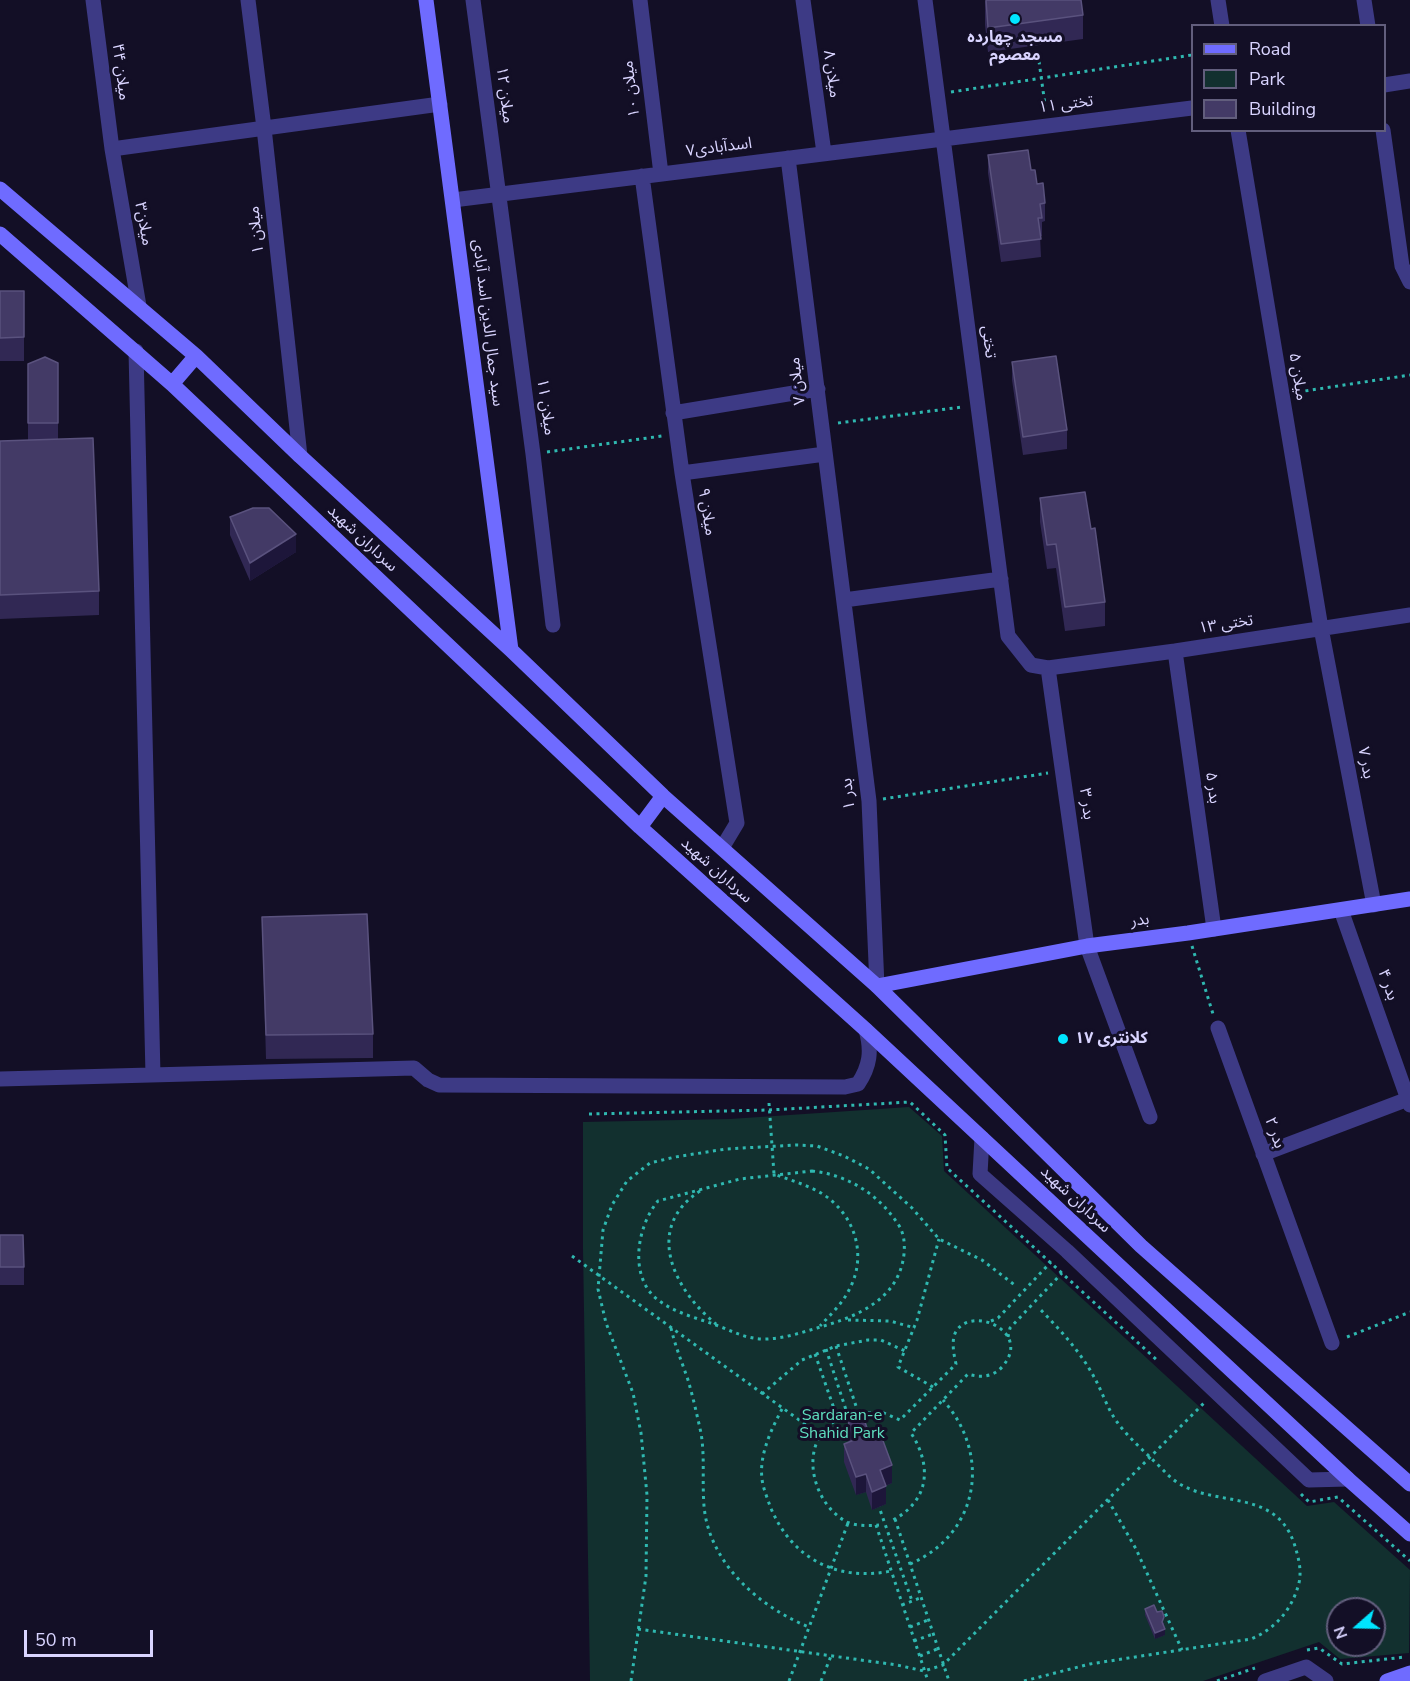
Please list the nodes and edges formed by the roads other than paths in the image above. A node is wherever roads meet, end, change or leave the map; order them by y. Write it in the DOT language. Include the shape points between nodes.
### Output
graph roads {
  1 [pos="93,0"];
  2 [pos="248,0"];
  3 [pos="426,0"];
  4 [pos="473,0"];
  5 [pos="640,0"];
  6 [pos="803,0"];
  7 [pos="925,0"];
  8 [pos="1218,0"];
  9 [pos="1364,0"];
  10 [pos="1222,24"];
  11 [pos="1368,24"];
  12 [pos="1410,81"];
  13 [pos="1386,85"];
  14 [pos="440,104"];
  15 [pos="1191,108"];
  16 [pos="264,128"];
  17 [pos="1238,132"];
  18 [pos="1383,132"];
  19 [pos="943,138"];
  20 [pos="111,149"];
  21 [pos="824,153"];
  22 [pos="788,158"];
  23 [pos="661,174"];
  24 [pos="642,176"];
  25 [pos="0,189"];
  26 [pos="499,194"];
  27 [pos="453,200"];
  28 [pos="0,234"];
  29 [pos="1410,282"];
  30 [pos="139,306"];
  31 [pos="136,351"];
  32 [pos="196,356"];
  33 [pos="172,384"];
  34 [pos="818,389"];
  35 [pos="673,413"];
  36 [pos="825,454"];
  37 [pos="300,456"];
  38 [pos="682,473"];
  39 [pos="1001,579"];
  40 [pos="843,600"];
  41 [pos="1410,615"];
  42 [pos="553,625"];
  43 [pos="1320,628"];
  44 [pos="511,650"];
  45 [pos="1175,651"];
  46 [pos="1048,668"];
  47 [pos="663,796"];
  48 [pos="640,827"];
  49 [pos="722,848"];
  50 [pos="1410,899"];
  51 [pos="1374,905"];
  52 [pos="1341,910"];
  53 [pos="1214,929"];
  54 [pos="1087,946"];
  55 [pos="876,986"];
  56 [pos="1218,1028"];
  57 [pos="866,1030"];
  58 [pos="153,1075"];
  59 [pos="0,1079"];
  60 [pos="1409,1102"];
  61 [pos="1150,1117"];
  62 [pos="982,1138"];
  63 [pos="1263,1154"];
  64 [pos="1332,1343"];
  65 [pos="1348,1479"];
  66 [pos="1410,1484"];
  67 [pos="1410,1534"];
  68 [pos="1410,1673"];
  69 [pos="1265,1681"];
  70 [pos="1326,1681"];
  71 [pos="1387,1681"];
  1 -- 20 [label="street, میلان ۴۴"];
  2 -- 16 [label="street, میلان ۱"];
  3 -- 14 [label="street, سید جمال الدین اسد آبادی"];
  4 -- 26 [label="street, میلان ۱۲"];
  5 -- 23 [label="street, میلان ۱۰"];
  6 -- 21 [label="street, میلان ۸"];
  7 -- 19 [label="street, تختی"];
  8 -- 10 [label="street"];
  9 -- 11 [label="street"];
  12 -- 13 [label="street"];
  14 -- 16 [label="street"];
  14 -- 27 [label="street, سید جمال الدین اسد آبادی"];
  15 -- 19 [label="street, تختی ۱۱"];
  16 -- 20 [label="street"];
  16 -- 37 [label="street, میلان ۱"];
  17 -- 43 [label="street, میلان ۵"];
  18 -- 29 [label="street" via="1402,266"];
  19 -- 21 [label="street, اسدآبادی۷"];
  19 -- 39 [label="street, تختی"];
  20 -- 30 [label="street, میلان۳"];
  21 -- 22 [label="street, اسدآبادی۷"];
  22 -- 23 [label="street, اسدآبادی۷"];
  22 -- 34 [label="street, میلان ۷"];
  23 -- 24 [label="street, اسدآبادی۷"];
  24 -- 26 [label="street, اسدآبادی۷"];
  24 -- 35 [label="street, میلان ۹"];
  25 -- 30 [label="street, سرداران شهید"];
  26 -- 27 [label="street"];
  26 -- 42 [label="street, میلان ۱۱"];
  27 -- 44 [label="street, سید جمال الدین اسد آبادی"];
  28 -- 31 [label="street, سرداران شهید"];
  30 -- 32 [label="street, سرداران شهید"];
  31 -- 33 [label="street, سرداران شهید"];
  31 -- 58 [label="street"];
  32 -- 33 [label="street"];
  32 -- 37 [label="street, سرداران شهید"];
  33 -- 48 [label="street, سرداران شهید"];
  34 -- 35 [label="street"];
  34 -- 36 [label="street, میلان ۷"];
  35 -- 38 [label="street, میلان ۹"];
  36 -- 38 [label="street"];
  36 -- 40 [label="street, میلان ۷"];
  37 -- 44 [label="street, سرداران شهید"];
  38 -- 49 [label="street, میلان ۹" via="737,824"];
  39 -- 40 [label="street"];
  39 -- 46 [label="street, تختی" via="1008,636 1031,665"];
  40 -- 55 [label="street, بدر ۱" via="869,801"];
  41 -- 43 [label="street, تختی ۱۳"];
  43 -- 45 [label="street, تختی ۱۳"];
  43 -- 51 [label="street, بدر ۷"];
  44 -- 47 [label="street, سرداران شهید"];
  45 -- 46 [label="street, تختی ۱۳"];
  45 -- 53 [label="street, بدر ۵"];
  46 -- 54 [label="street, بدر ۳"];
  47 -- 48 [label="street"];
  47 -- 49 [label="street, سرداران شهید"];
  48 -- 57 [label="street, سرداران شهید"];
  49 -- 55 [label="street, سرداران شهید"];
  50 -- 51 [label="street, بدر"];
  51 -- 52 [label="street, بدر"];
  52 -- 53 [label="street, بدر"];
  52 -- 60 [label="street, بدر ۴"];
  53 -- 54 [label="street, بدر"];
  54 -- 55 [label="street, بدر"];
  54 -- 61 [label="street, بدر ۳"];
  55 -- 66 [label="street, سرداران شهید" via="1141,1246"];
  56 -- 63 [label="street, بدر ۲"];
  57 -- 58 [label="street" via="870,1053 866,1072 858,1084 845,1087 439,1085 414,1068"];
  57 -- 62 [label="street, سرداران شهید"];
  58 -- 59 [label="street"];
  60 -- 63 [label="street"];
  62 -- 65 [label="street, سرداران شهید"];
  62 -- 65 [label="street" via="980,1174 1076,1259 1309,1480"];
  63 -- 64 [label="street, بدر ۲"];
  65 -- 67 [label="street, سرداران شهید"];
  68 -- 71 [label="street"];
  69 -- 70 [label="street" via="1306,1667"];
}
